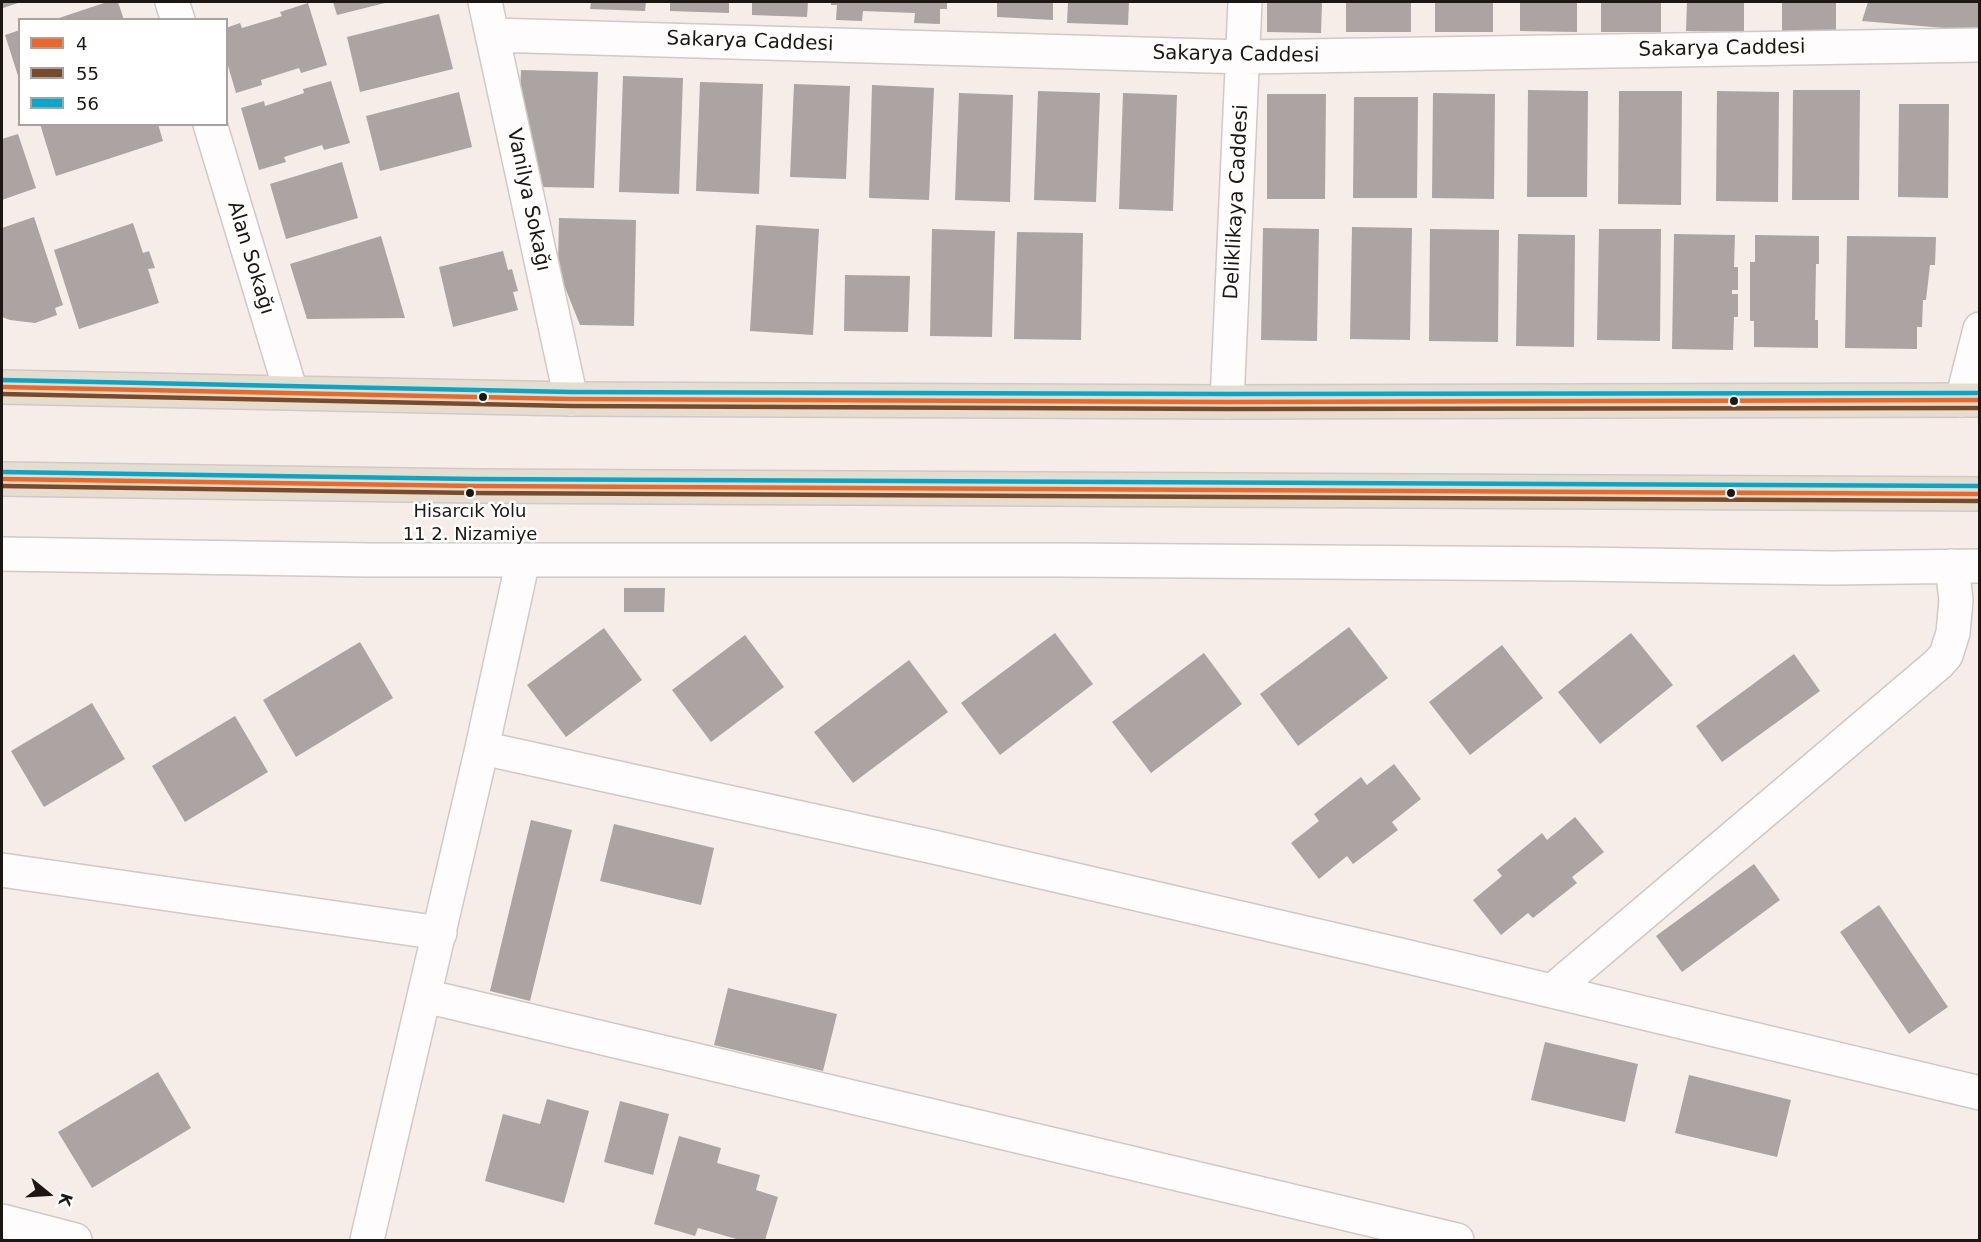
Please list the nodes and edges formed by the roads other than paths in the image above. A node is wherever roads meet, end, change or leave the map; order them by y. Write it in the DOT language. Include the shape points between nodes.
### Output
graph roads {
  1 [pos="172,2"];
  2 [pos="485,2"];
  3 [pos="1245,2"];
  4 [pos="177,18"];
  5 [pos="492,35"];
  6 [pos="1980,45"];
  7 [pos="1244,57"];
  8 [pos="211,126"];
  9 [pos="1980,329"];
  10 [pos="2,387"];
  11 [pos="291,392"];
  12 [pos="571,399"];
  13 [pos="1971,400"];
  14 [pos="1227,402"];
  15 [pos="2,479"];
  16 [pos="1980,494"];
  17 [pos="2,554"];
  18 [pos="523,560"];
  19 [pos="1966,566"];
  20 [pos="482,748"];
  21 [pos="2,870"];
  22 [pos="440,933"];
  23 [pos="1552,991"];
  24 [pos="425,996"];
  25 [pos="1980,1093"];
  26 [pos="2,1221"];
  27 [pos="75,1240"];
  28 [pos="367,1240"];
  29 [pos="1457,1240"];
  1 -- 4 [label="street"];
  2 -- 5 [label="street, Vanilya Sokağı"];
  3 -- 7 [label="street, Deliklikaya Caddesi"];
  5 -- 7 [label="street, Sakarya Caddesi"];
  5 -- 12 [label="street, Vanilya Sokağı"];
  6 -- 7 [label="street, Sakarya Caddesi"];
  7 -- 14 [label="street, Deliklikaya Caddesi"];
  8 -- 11 [label="street, Alan Sokağı"];
  9 -- 13 [label="street"];
  10 -- 11 [label="highway"];
  11 -- 12 [label="highway"];
  12 -- 14 [label="highway"];
  13 -- 14 [label="highway"];
  15 -- 16 [label="highway" via="475,486"];
  17 -- 18 [label="street"];
  18 -- 19 [label="street"];
  18 -- 20 [label="street"];
  19 -- 23 [label="street" via="1956,600 1953,633 1946,655 1938,664"];
  20 -- 22 [label="street"];
  20 -- 23 [label="street" via="938,848"];
  21 -- 22 [label="street"];
  22 -- 24 [label="street"];
  23 -- 25 [label="street"];
  24 -- 28 [label="street"];
  24 -- 29 [label="street"];
  26 -- 27 [label="street"];
}
